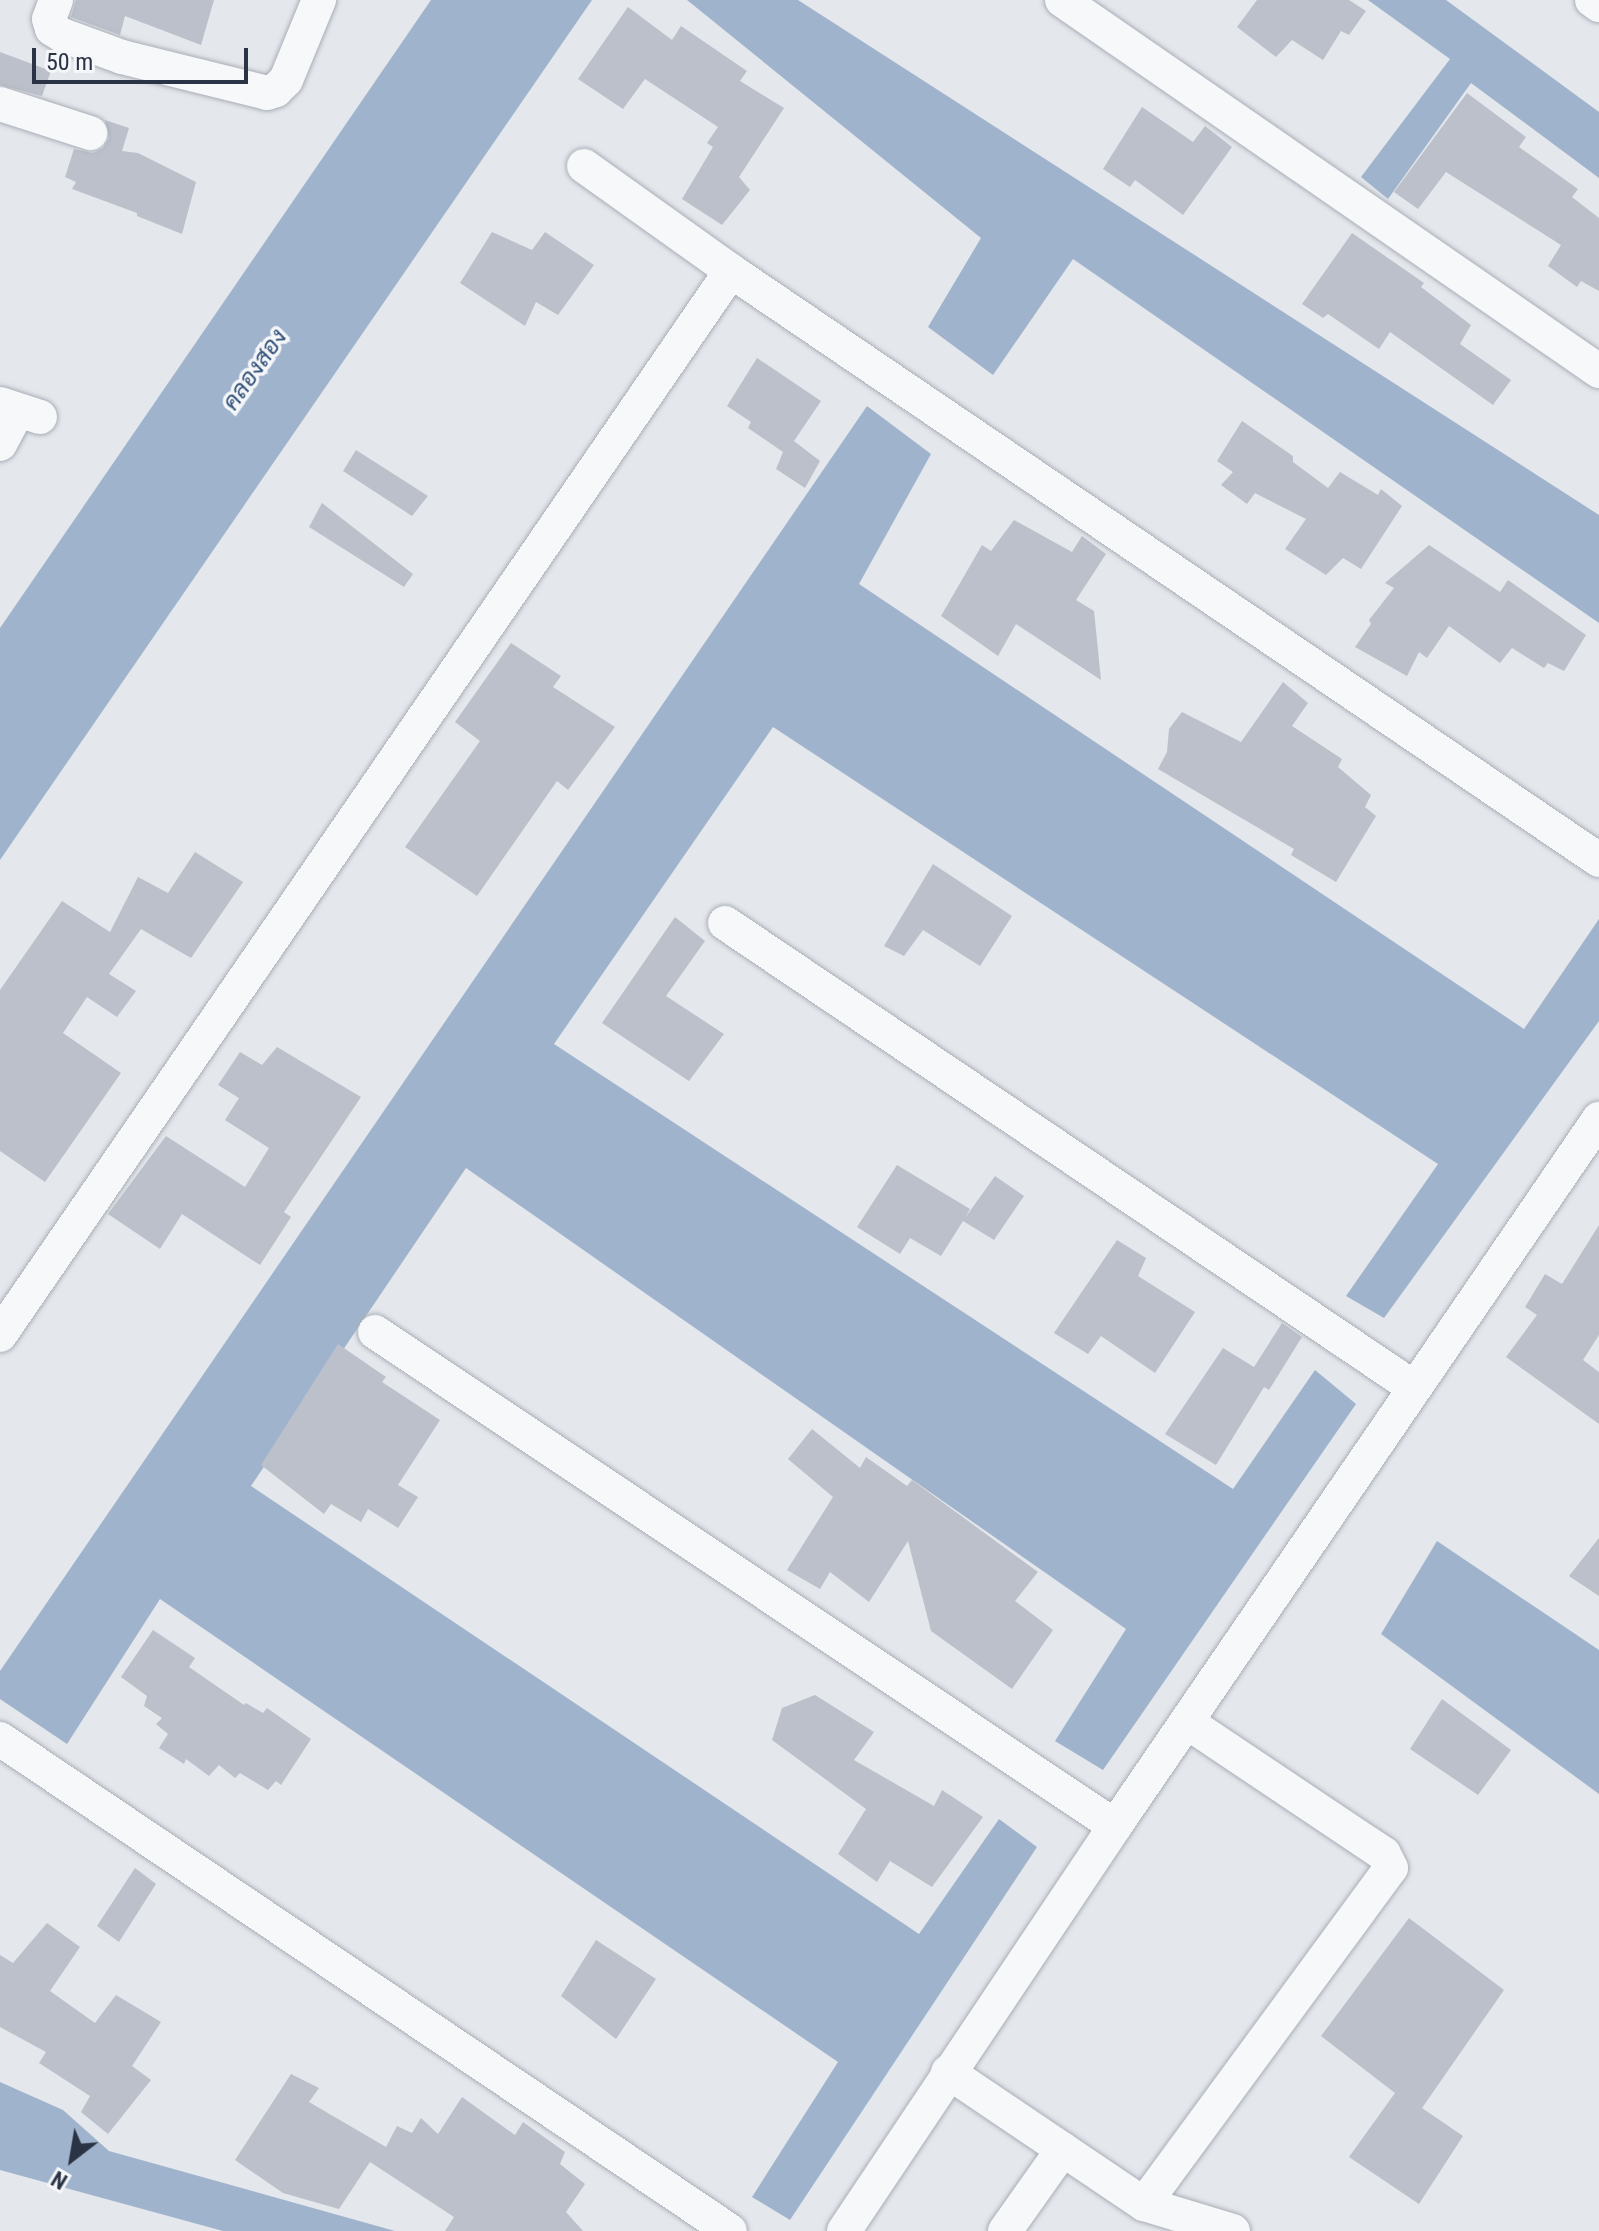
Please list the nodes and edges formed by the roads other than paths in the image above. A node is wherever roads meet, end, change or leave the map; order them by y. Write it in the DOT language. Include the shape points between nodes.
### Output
graph roads {
  1 [pos="56,0"];
  2 [pos="319,0"];
  3 [pos="1062,0"];
  4 [pos="1592,0"];
  5 [pos="1599,5"];
  6 [pos="0,104"];
  7 [pos="90,133"];
  8 [pos="584,166"];
  9 [pos="731,271"];
  10 [pos="1599,371"];
  11 [pos="19,410"];
  12 [pos="0,444"];
  13 [pos="1599,860"];
  14 [pos="725,923"];
  15 [pos="1599,1119"];
  16 [pos="375,1332"];
  17 [pos="0,1335"];
  18 [pos="1413,1387"];
  19 [pos="1187,1722"];
  20 [pos="0,1739"];
  21 [pos="1115,1826"];
  22 [pos="948,2072"];
  23 [pos="1063,2149"];
  24 [pos="1144,2204"];
  25 [pos="1014,2227"];
  26 [pos="730,2231"];
  27 [pos="844,2231"];
  28 [pos="1233,2231"];
  1 -- 2 [label="street" via="49,19 62,35 122,57 267,93 286,80"];
  3 -- 10 [label="street"];
  4 -- 5 [label="street"];
  6 -- 7 [label="street"];
  8 -- 9 [label="street"];
  9 -- 13 [label="street"];
  9 -- 17 [label="street"];
  11 -- 12 [label="street"];
  14 -- 18 [label="street"];
  15 -- 18 [label="street"];
  16 -- 21 [label="street"];
  18 -- 19 [label="street"];
  19 -- 21 [label="street"];
  19 -- 24 [label="street" via="1384,1854 1391,1868"];
  20 -- 26 [label="street"];
  21 -- 22 [label="street"];
  22 -- 23 [label="street"];
  22 -- 27 [label="street"];
  23 -- 24 [label="street"];
  23 -- 25 [label="street"];
  24 -- 28 [label="street"];
}
